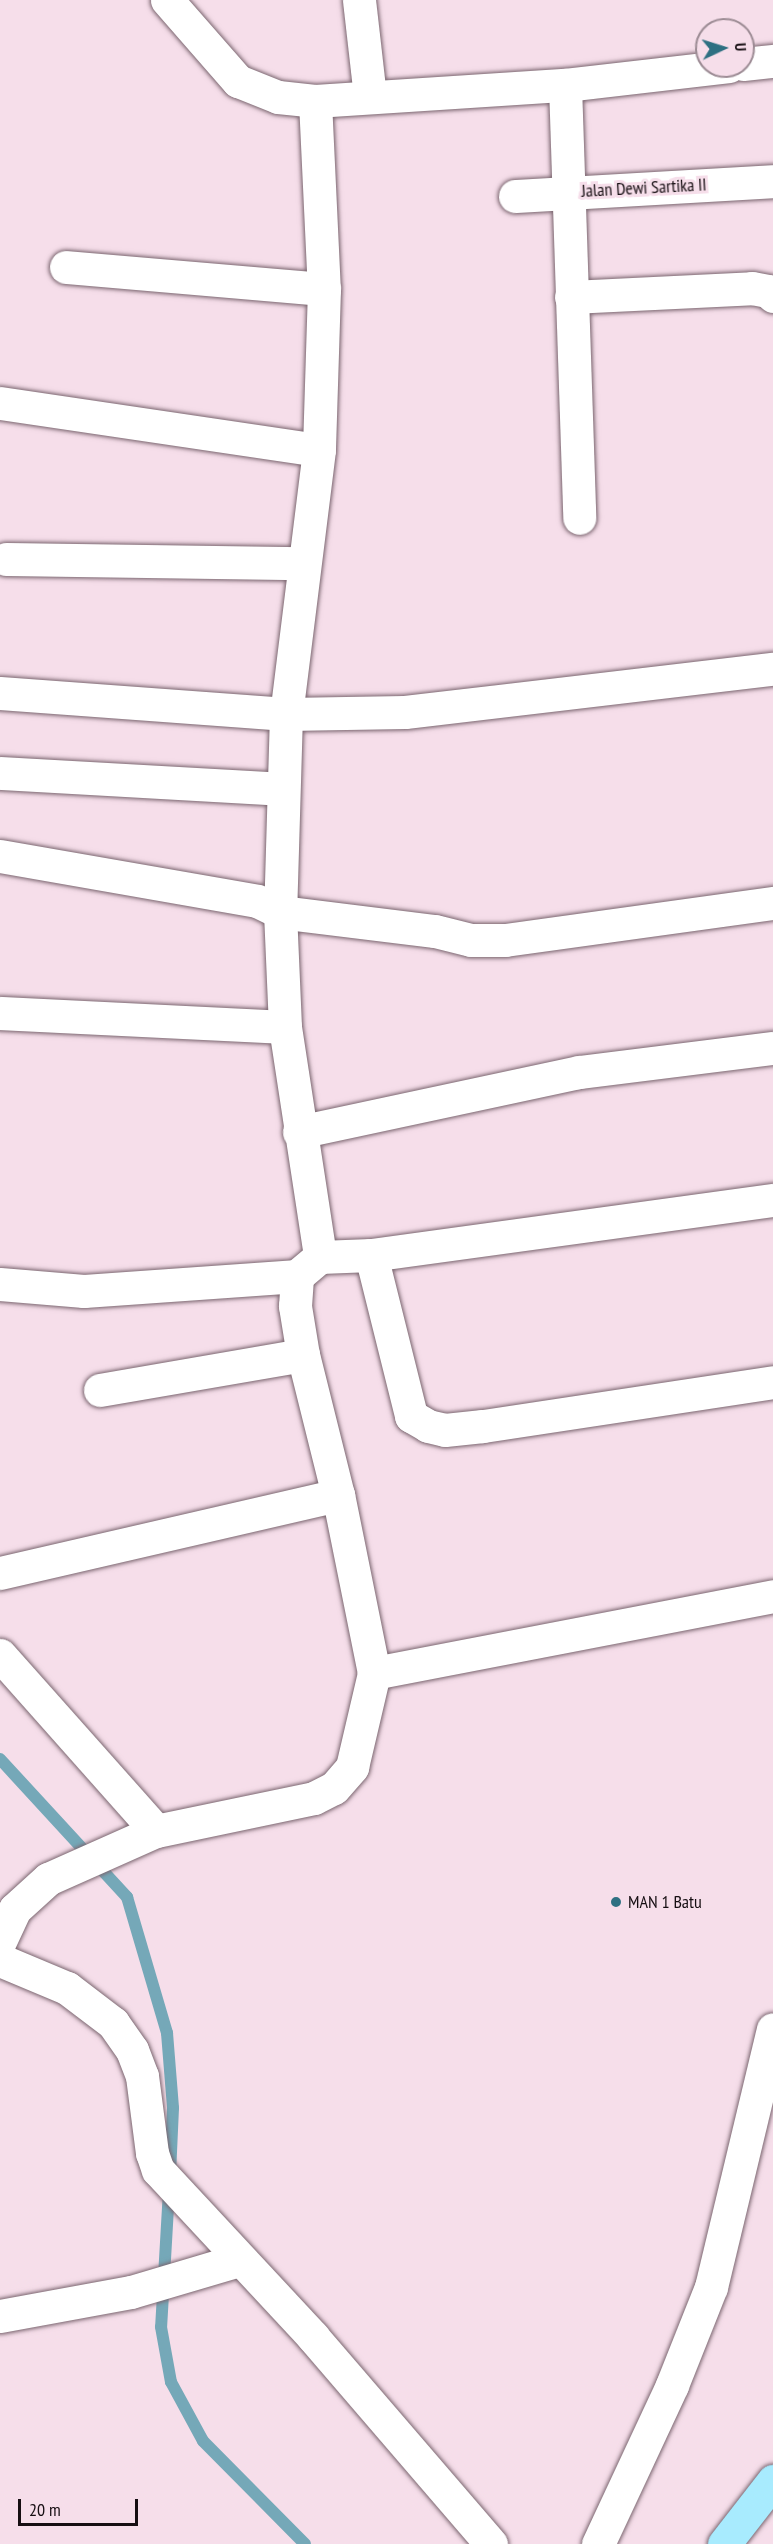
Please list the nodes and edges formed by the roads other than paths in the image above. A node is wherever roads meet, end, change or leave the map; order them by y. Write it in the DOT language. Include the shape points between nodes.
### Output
graph roads {
  1 [pos="167,0"];
  2 [pos="359,0"];
  3 [pos="773,61"];
  4 [pos="755,63"];
  5 [pos="695,70"];
  6 [pos="565,85"];
  7 [pos="370,96"];
  8 [pos="315,101"];
  9 [pos="773,181"];
  10 [pos="567,193"];
  11 [pos="515,196"];
  12 [pos="66,267"];
  13 [pos="324,289"];
  14 [pos="773,296"];
  15 [pos="571,297"];
  16 [pos="0,403"];
  17 [pos="319,450"];
  18 [pos="579,518"];
  19 [pos="6,559"];
  20 [pos="303,563"];
  21 [pos="773,669"];
  22 [pos="0,693"];
  23 [pos="286,714"];
  24 [pos="0,773"];
  25 [pos="282,789"];
  26 [pos="0,856"];
  27 [pos="773,903"];
  28 [pos="280,912"];
  29 [pos="0,1013"];
  30 [pos="285,1027"];
  31 [pos="773,1048"];
  32 [pos="299,1132"];
  33 [pos="773,1200"];
  34 [pos="371,1255"];
  35 [pos="308,1266"];
  36 [pos="0,1284"];
  37 [pos="303,1355"];
  38 [pos="773,1382"];
  39 [pos="100,1390"];
  40 [pos="339,1495"];
  41 [pos="0,1573"];
  42 [pos="773,1596"];
  43 [pos="0,1655"];
  44 [pos="374,1673"];
  45 [pos="156,1831"];
  46 [pos="0,1941"];
  47 [pos="0,1960"];
  48 [pos="773,2029"];
  49 [pos="239,2260"];
  50 [pos="0,2316"];
  51 [pos="773,2481"];
  52 [pos="490,2544"];
  53 [pos="598,2544"];
  54 [pos="724,2544"];
  1 -- 8 [label="street" via="238,81 278,98"];
  2 -- 7 [label="street"];
  3 -- 4 [label="street"];
  5 -- 6 [label="street"];
  6 -- 7 [label="street"];
  6 -- 10 [label="street"];
  7 -- 8 [label="street"];
  8 -- 13 [label="street"];
  9 -- 10 [label="street, Jalan Dewi Sartika II"];
  10 -- 11 [label="street, Jalan Dewi Sartika II"];
  10 -- 15 [label="street"];
  12 -- 13 [label="street"];
  13 -- 17 [label="street"];
  14 -- 15 [label="street" via="752,288"];
  15 -- 18 [label="street"];
  16 -- 17 [label="street"];
  17 -- 20 [label="street"];
  19 -- 20 [label="street"];
  20 -- 23 [label="street"];
  21 -- 23 [label="street" via="432,710"];
  22 -- 23 [label="street"];
  23 -- 25 [label="street"];
  24 -- 25 [label="street"];
  25 -- 28 [label="street"];
  26 -- 28 [label="street" via="257,901"];
  27 -- 28 [label="street" via="505,940 471,940 435,931"];
  28 -- 30 [label="street"];
  29 -- 30 [label="street"];
  30 -- 32 [label="street"];
  31 -- 32 [label="street" via="579,1072"];
  32 -- 35 [label="street"];
  33 -- 34 [label="street"];
  34 -- 35 [label="street"];
  34 -- 38 [label="street" via="411,1416 428,1426 445,1430 483,1426"];
  35 -- 36 [label="street" via="84,1291"];
  35 -- 37 [label="street" via="295,1306"];
  37 -- 39 [label="street"];
  37 -- 40 [label="street"];
  40 -- 41 [label="street"];
  40 -- 44 [label="street"];
  42 -- 44 [label="street"];
  43 -- 45 [label="street"];
  44 -- 45 [label="street" via="352,1767 334,1788 314,1798"];
  45 -- 46 [label="street" via="48,1879 15,1909"];
  47 -- 49 [label="street" via="67,1988 113,2023 132,2050 142,2076 152,2153 158,2170"];
  48 -- 53 [label="street" via="711,2287 672,2385"];
  49 -- 50 [label="street" via="143,2288"];
  49 -- 52 [label="street" via="313,2337"];
  51 -- 54 [label="main road"];
}
